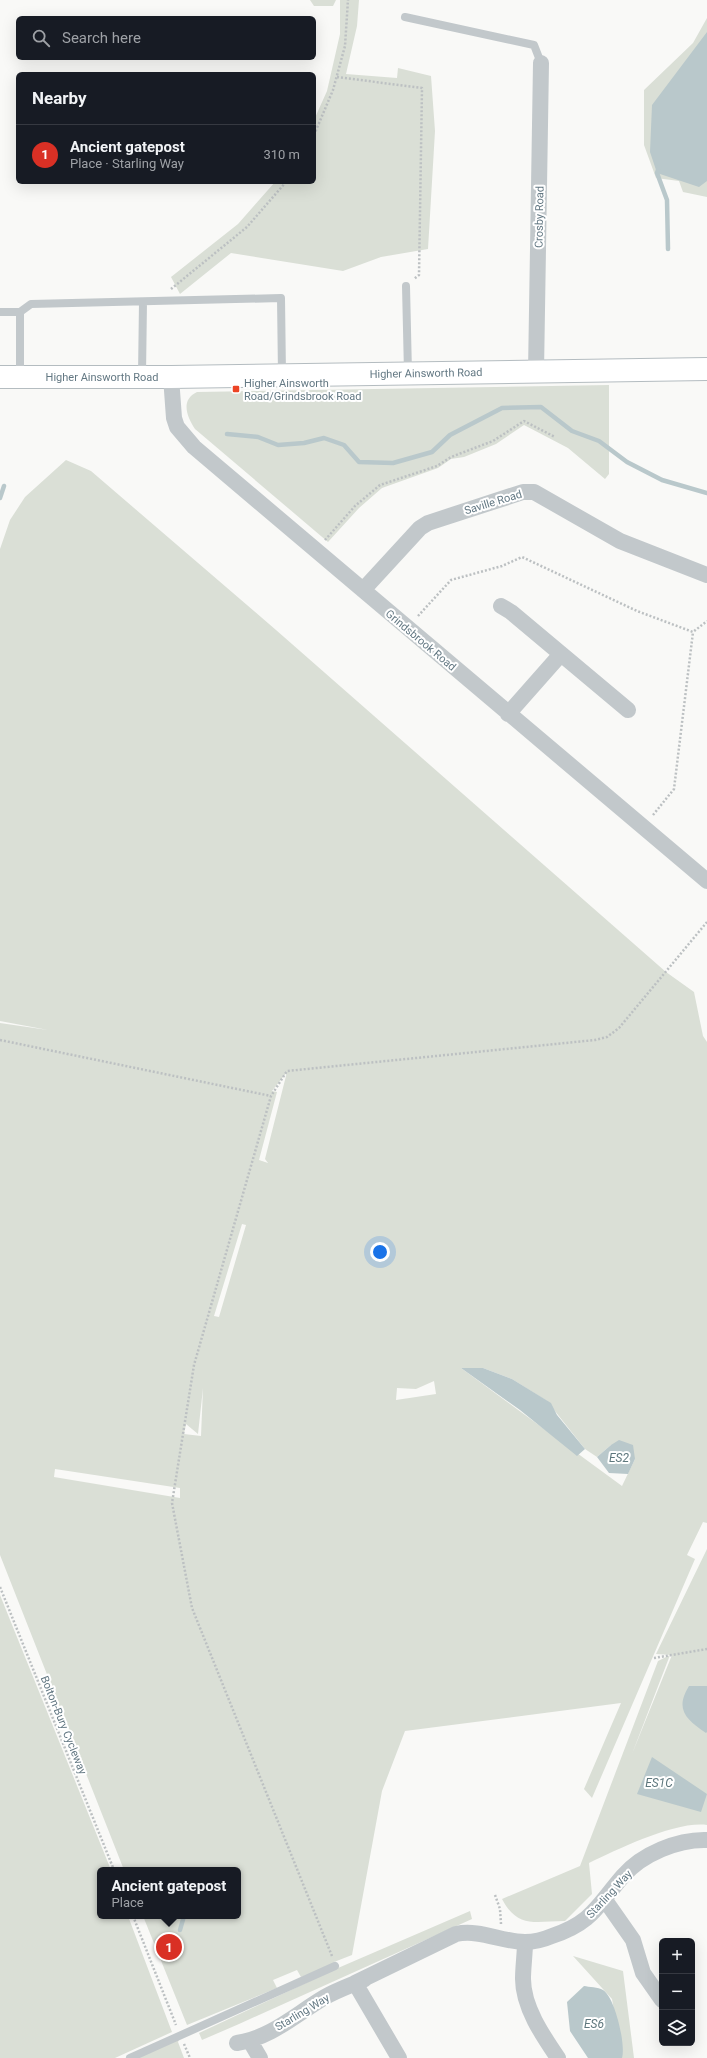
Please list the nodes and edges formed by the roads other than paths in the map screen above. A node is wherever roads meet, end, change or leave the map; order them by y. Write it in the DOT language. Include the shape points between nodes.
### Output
graph roads {
  1 [pos="405,17"];
  2 [pos="541,63"];
  3 [pos="406,286"];
  4 [pos="143,302"];
  5 [pos="0,312"];
  6 [pos="20,312"];
  7 [pos="707,369"];
  8 [pos="536,372"];
  9 [pos="408,374"];
  10 [pos="282,375"];
  11 [pos="10,377"];
  12 [pos="142,377"];
  13 [pos="172,377"];
  14 [pos="707,575"];
  15 [pos="363,590"];
  16 [pos="501,606"];
  17 [pos="561,654"];
  18 [pos="628,710"];
  19 [pos="508,714"];
  20 [pos="707,881"];
  21 [pos="707,1840"];
  22 [pos="605,1900"];
  23 [pos="525,1942"];
  24 [pos="335,1966"];
  25 [pos="375,1974"];
  26 [pos="659,1996"];
  27 [pos="130,2058"];
  28 [pos="260,2058"];
  29 [pos="399,2058"];
  30 [pos="558,2058"];
  1 -- 2 [label="lane" via="534,45"];
  2 -- 8 [label="street, Crosby Road"];
  3 -- 9 [label="lane"];
  4 -- 6 [label="lane" via="31,304"];
  4 -- 10 [label="lane" via="281,298"];
  4 -- 12 [label="lane"];
  5 -- 6 [label="lane"];
  6 -- 11 [label="lane"];
  7 -- 8 [label="main road, Higher Ainsworth Road"];
  8 -- 9 [label="main road, Higher Ainsworth Road"];
  9 -- 10 [label="main road, Higher Ainsworth Road"];
  10 -- 13 [label="main road, Higher Ainsworth Road"];
  11 -- 12 [label="main road, Higher Ainsworth Road"];
  12 -- 13 [label="main road, Higher Ainsworth Road"];
  13 -- 15 [label="street, Grindsbrook Road" via="174,418 183,436"];
  14 -- 15 [label="street, Saville Road" via="620,541 534,492 523,492 424,525"];
  15 -- 19 [label="street, Grindsbrook Road"];
  16 -- 17 [label="street"];
  17 -- 18 [label="street"];
  17 -- 19 [label="street"];
  19 -- 20 [label="street, Grindsbrook Road"];
  21 -- 22 [label="street, Starling Way" via="667,1847 642,1860 623,1876"];
  22 -- 23 [label="street, Starling Way" via="581,1924 552,1936"];
  22 -- 26 [label="street" via="633,1940 643,1974"];
  23 -- 25 [label="street, Starling Way" via="469,1932 456,1934"];
  23 -- 30 [label="street" via="523,1981 529,2005"];
  24 -- 27 [label="lane"];
  25 -- 28 [label="street, Starling Way" via="325,1997 290,2022 244,2042"];
  25 -- 29 [label="street, Starling Way" via="356,1983"];
}
